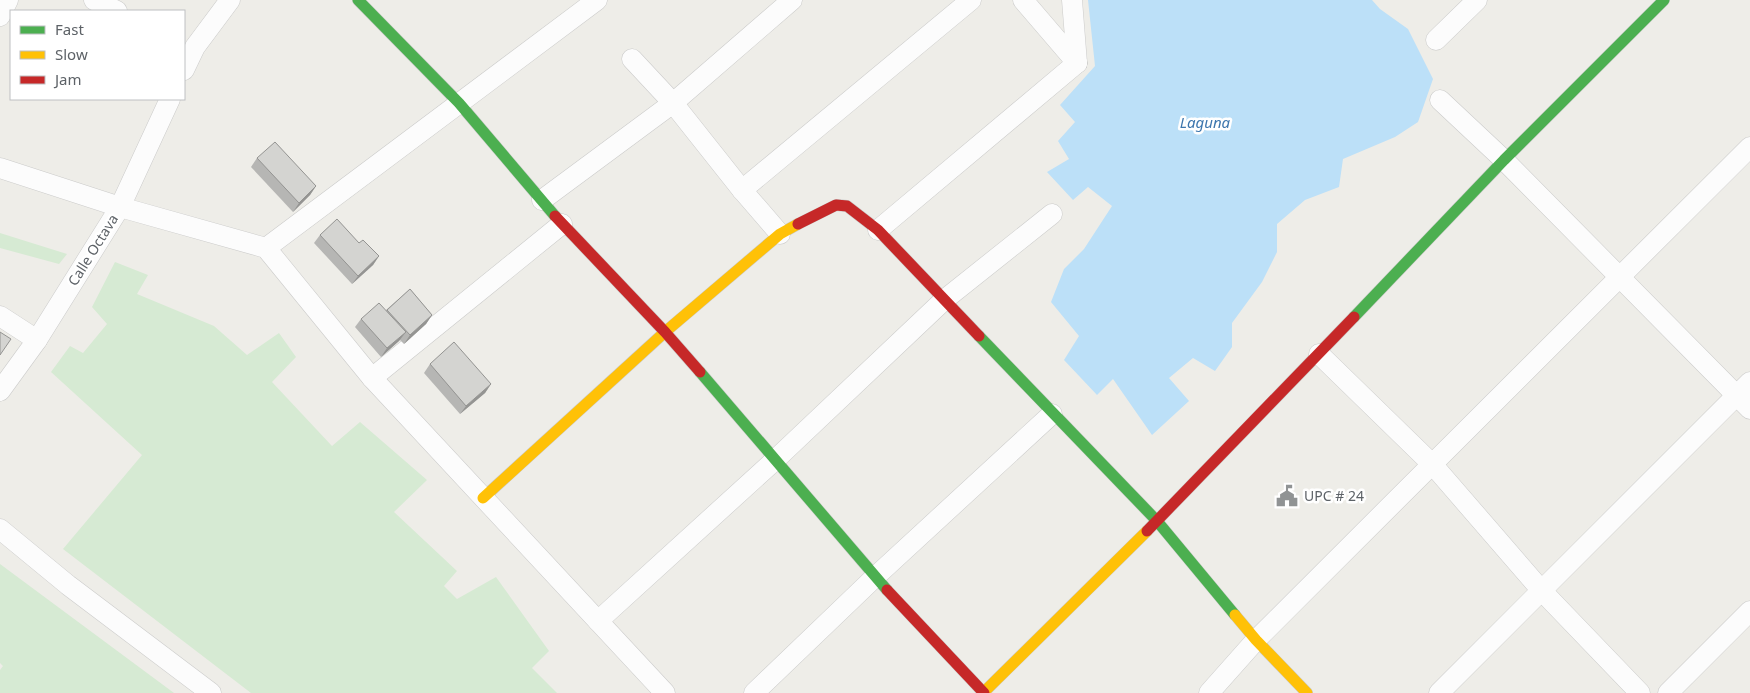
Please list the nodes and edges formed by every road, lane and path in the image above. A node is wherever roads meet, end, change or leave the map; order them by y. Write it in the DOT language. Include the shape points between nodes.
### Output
graph roads {
  1 [pos="8,0"];
  2 [pos="94,0"];
  3 [pos="230,0"];
  4 [pos="358,0"];
  5 [pos="597,0"];
  6 [pos="792,0"];
  7 [pos="971,0"];
  8 [pos="1024,0"];
  9 [pos="1072,0"];
  10 [pos="1477,0"];
  11 [pos="1664,0"];
  12 [pos="115,10"];
  13 [pos="0,16"];
  14 [pos="1436,40"];
  15 [pos="189,44"];
  16 [pos="632,59"];
  17 [pos="1077,63"];
  18 [pos="185,65"];
  19 [pos="170,100"];
  20 [pos="1440,100"];
  21 [pos="460,103"];
  22 [pos="673,103"];
  23 [pos="1750,147"];
  24 [pos="1504,160"];
  25 [pos="0,168"];
  26 [pos="742,190"];
  27 [pos="542,200"];
  28 [pos="120,207"];
  29 [pos="1052,214"];
  30 [pos="562,224"];
  31 [pos="878,230"];
  32 [pos="780,234"];
  33 [pos="266,248"];
  34 [pos="1619,278"];
  35 [pos="944,300"];
  36 [pos="0,316"];
  37 [pos="665,332"];
  38 [pos="37,340"];
  39 [pos="1320,354"];
  40 [pos="372,378"];
  41 [pos="0,391"];
  42 [pos="1746,396"];
  43 [pos="1052,414"];
  44 [pos="776,459"];
  45 [pos="1433,465"];
  46 [pos="483,498"];
  47 [pos="1157,521"];
  48 [pos="0,529"];
  49 [pos="875,577"];
  50 [pos="1542,591"];
  51 [pos="1750,611"];
  52 [pos="598,621"];
  53 [pos="1256,640"];
  54 [pos="211,693"];
  55 [pos="665,693"];
  56 [pos="754,693"];
  57 [pos="984,693"];
  58 [pos="1209,693"];
  59 [pos="1307,693"];
  60 [pos="1440,693"];
  61 [pos="1640,693"];
  62 [pos="1668,693"];
  1 -- 13 [label="street"];
  2 -- 12 [label="street"];
  3 -- 15 [label="street"];
  4 -- 21 [label="street"];
  5 -- 21 [label="street"];
  6 -- 22 [label="street"];
  7 -- 26 [label="street"];
  8 -- 17 [label="street"];
  9 -- 17 [label="street"];
  10 -- 14 [label="street"];
  11 -- 24 [label="street"];
  15 -- 18 [label="street"];
  16 -- 22 [label="street"];
  17 -- 31 [label="street"];
  19 -- 28 [label="street, Calle Octava"];
  20 -- 24 [label="street"];
  21 -- 27 [label="street"];
  21 -- 33 [label="street"];
  22 -- 26 [label="street"];
  22 -- 27 [label="street"];
  23 -- 34 [label="street"];
  24 -- 34 [label="street"];
  24 -- 39 [label="street"];
  25 -- 28 [label="street"];
  26 -- 32 [label="street"];
  27 -- 30 [label="street"];
  28 -- 33 [label="street"];
  28 -- 38 [label="street, Calle Octava"];
  29 -- 35 [label="street"];
  30 -- 37 [label="street"];
  30 -- 40 [label="street"];
  31 -- 32 [label="street" via="847,206 836,205"];
  31 -- 35 [label="street"];
  32 -- 37 [label="street"];
  33 -- 40 [label="street"];
  34 -- 42 [label="street"];
  34 -- 45 [label="street"];
  35 -- 43 [label="street"];
  35 -- 44 [label="street"];
  36 -- 38 [label="street"];
  37 -- 44 [label="street"];
  37 -- 46 [label="street"];
  38 -- 41 [label="street, Calle Octava"];
  39 -- 45 [label="street"];
  39 -- 47 [label="street"];
  40 -- 46 [label="street"];
  42 -- 50 [label="street"];
  43 -- 47 [label="street"];
  43 -- 49 [label="street"];
  44 -- 49 [label="street"];
  44 -- 52 [label="street"];
  45 -- 50 [label="street"];
  45 -- 53 [label="street"];
  46 -- 52 [label="street"];
  47 -- 53 [label="street"];
  47 -- 57 [label="street"];
  48 -- 54 [label="street" via="75,591"];
  49 -- 56 [label="street"];
  49 -- 57 [label="street"];
  50 -- 60 [label="street"];
  50 -- 61 [label="street"];
  51 -- 62 [label="street"];
  52 -- 55 [label="street"];
  53 -- 58 [label="street"];
  53 -- 59 [label="street"];
}
